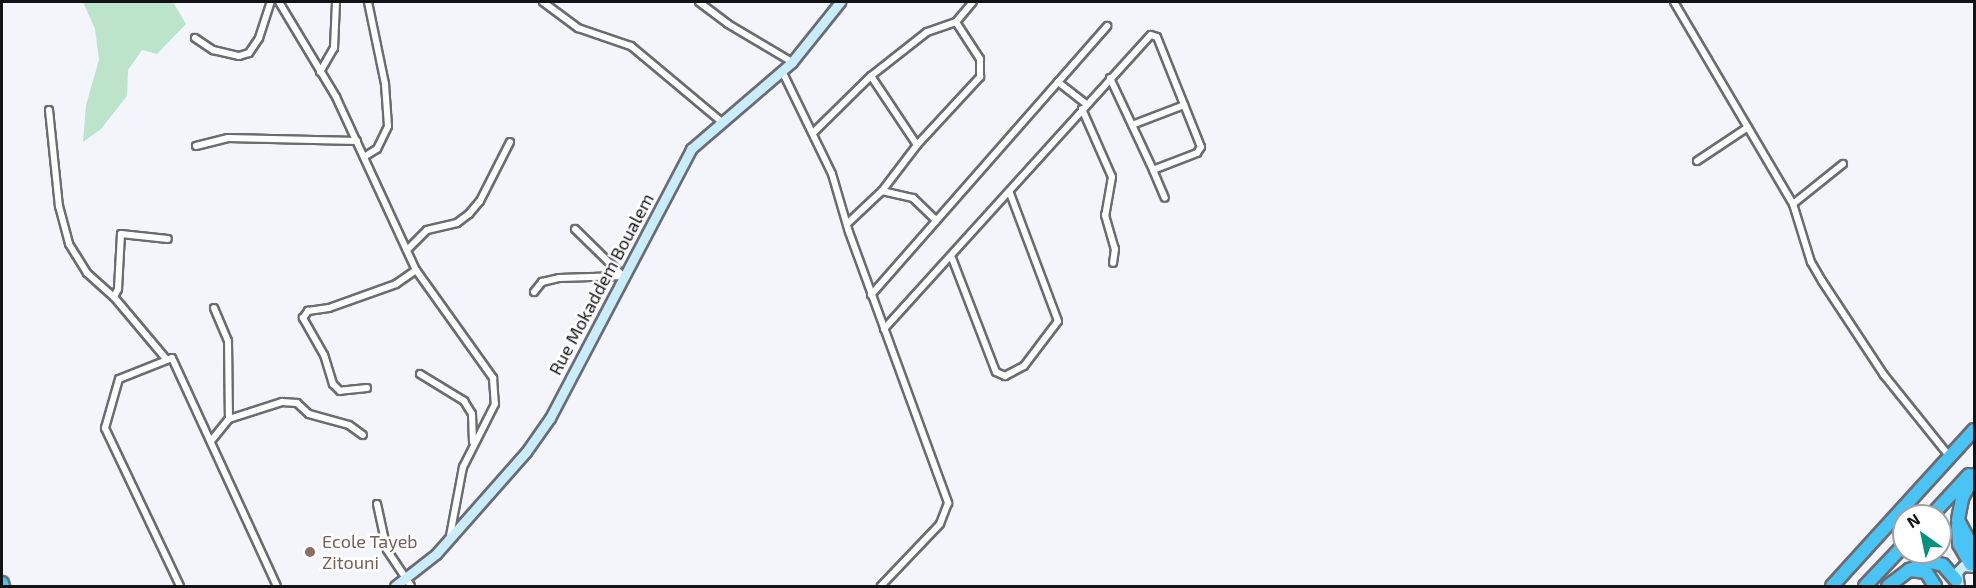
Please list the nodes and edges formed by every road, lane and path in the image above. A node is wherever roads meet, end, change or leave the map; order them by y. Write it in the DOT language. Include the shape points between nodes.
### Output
graph roads {
  1 [pos="271,2"];
  2 [pos="279,2"];
  3 [pos="336,2"];
  4 [pos="368,2"];
  5 [pos="543,2"];
  6 [pos="699,2"];
  7 [pos="840,2"];
  8 [pos="974,2"];
  9 [pos="1674,2"];
  10 [pos="956,22"];
  11 [pos="1107,26"];
  12 [pos="195,38"];
  13 [pos="792,62"];
  14 [pos="782,71"];
  15 [pos="320,72"];
  16 [pos="871,76"];
  17 [pos="1110,78"];
  18 [pos="1058,82"];
  19 [pos="1184,105"];
  20 [pos="1084,106"];
  21 [pos="49,110"];
  22 [pos="723,123"];
  23 [pos="1132,125"];
  24 [pos="1748,127"];
  25 [pos="813,133"];
  26 [pos="357,141"];
  27 [pos="510,142"];
  28 [pos="917,145"];
  29 [pos="196,146"];
  30 [pos="364,157"];
  31 [pos="1697,161"];
  32 [pos="1843,164"];
  33 [pos="1153,170"];
  34 [pos="882,191"];
  35 [pos="1010,193"];
  36 [pos="1165,198"];
  37 [pos="1793,204"];
  38 [pos="936,220"];
  39 [pos="848,223"];
  40 [pos="576,229"];
  41 [pos="168,239"];
  42 [pos="407,250"];
  43 [pos="952,258"];
  44 [pos="1113,263"];
  45 [pos="416,270"];
  46 [pos="623,276"];
  47 [pos="534,292"];
  48 [pos="872,295"];
  49 [pos="114,297"];
  50 [pos="214,308"];
  51 [pos="884,329"];
  52 [pos="167,360"];
  53 [pos="420,374"];
  54 [pos="367,388"];
  55 [pos="229,419"];
  56 [pos="1974,430"];
  57 [pos="363,435"];
  58 [pos="211,441"];
  59 [pos="473,443"];
  60 [pos="1950,457"];
  61 [pos="1974,469"];
  62 [pos="1974,474"];
  63 [pos="377,504"];
  64 [pos="1942,504"];
  65 [pos="1958,520"];
  66 [pos="449,538"];
  67 [pos="1974,550"];
  68 [pos="1892,558"];
  69 [pos="1973,566"];
  70 [pos="1909,570"];
  71 [pos="408,582"];
  72 [pos="1956,584"];
  73 [pos="180,586"];
  74 [pos="277,586"];
  75 [pos="395,586"];
  76 [pos="881,586"];
  77 [pos="1832,586"];
  78 [pos="1866,586"];
  79 [pos="1888,586"];
  80 [pos="1935,586"];
  1 -- 12 [label="street" via="259,39 249,53 238,56 213,50"];
  2 -- 15 [label="street"];
  3 -- 15 [label="street" via="334,48"];
  4 -- 30 [label="street" via="385,84 388,126 377,150"];
  5 -- 22 [label="street" via="578,28 631,46"];
  6 -- 13 [label="street"];
  7 -- 13 [label="street, Rue Mokaddem Boualem"];
  8 -- 10 [label="street"];
  9 -- 24 [label="street"];
  10 -- 16 [label="street" via="927,32"];
  10 -- 28 [label="street" via="980,59 980,77"];
  11 -- 18 [label="street"];
  13 -- 14 [label="street, Rue Mokaddem Boualem"];
  14 -- 22 [label="street, Rue Mokaddem Boualem"];
  14 -- 25 [label="street"];
  15 -- 26 [label="street"];
  16 -- 25 [label="street"];
  16 -- 28 [label="street"];
  17 -- 19 [label="street" via="1146,38 1157,37"];
  17 -- 20 [label="street"];
  17 -- 23 [label="street"];
  18 -- 20 [label="street"];
  18 -- 38 [label="street"];
  19 -- 23 [label="street"];
  19 -- 33 [label="street" via="1200,150"];
  20 -- 35 [label="street"];
  20 -- 44 [label="street" via="1112,177 1105,215 1115,249"];
  21 -- 49 [label="street" via="59,206 69,244 87,273"];
  22 -- 46 [label="street, Rue Mokaddem Boualem" via="682,161"];
  23 -- 33 [label="street"];
  24 -- 31 [label="street"];
  24 -- 37 [label="street"];
  25 -- 39 [label="street"];
  26 -- 29 [label="street" via="228,138"];
  26 -- 30 [label="street"];
  27 -- 42 [label="street" via="480,201 469,214 457,223 427,230"];
  28 -- 34 [label="street"];
  30 -- 42 [label="street"];
  32 -- 37 [label="street"];
  33 -- 36 [label="street"];
  34 -- 38 [label="street" via="913,198"];
  34 -- 39 [label="street"];
  35 -- 43 [label="street"];
  35 -- 43 [label="street" via="1058,321 1024,366 1005,376 996,372"];
  37 -- 60 [label="street" via="1811,262 1822,281 1884,375"];
  38 -- 48 [label="street"];
  39 -- 48 [label="street"];
  40 -- 46 [label="street"];
  41 -- 49 [label="street" via="121,234 118,289"];
  42 -- 45 [label="street"];
  43 -- 51 [label="street"];
  45 -- 54 [label="street" via="396,284 329,308 308,311 303,318 324,355 333,384 340,391"];
  45 -- 59 [label="street" via="493,378 495,404 491,419"];
  46 -- 47 [label="street" via="559,278 542,282"];
  46 -- 66 [label="street, Rue Mokaddem Boualem" via="550,418 519,461"];
  48 -- 51 [label="street"];
  49 -- 52 [label="street"];
  50 -- 55 [label="street" via="228,341"];
  51 -- 76 [label="street" via="948,503 939,524"];
  52 -- 58 [label="street" via="172,358"];
  52 -- 73 [label="street" via="119,379 105,428"];
  53 -- 59 [label="street" via="464,401 472,414"];
  55 -- 57 [label="street" via="282,402 297,403 309,414 349,425"];
  55 -- 58 [label="street"];
  56 -- 60 [label="highway"];
  58 -- 74 [label="street"];
  59 -- 66 [label="street" via="463,467"];
  60 -- 77 [label="highway"];
  61 -- 64 [label="highway"];
  62 -- 65 [label="highway" via="1962,499"];
  63 -- 71 [label="street" via="387,550"];
  65 -- 67 [label="highway"];
  65 -- 69 [label="highway" via="1959,544"];
  66 -- 71 [label="street, Rue Mokaddem Boualem"];
  68 -- 78 [label="highway"];
  69 -- 72 [label="street" via="1960,569"];
  70 -- 72 [label="highway" via="1931,562 1943,565"];
  70 -- 79 [label="highway"];
  70 -- 80 [label="highway" via="1926,572"];
  71 -- 75 [label="street, Rue Mokaddem Boualem"];
}
